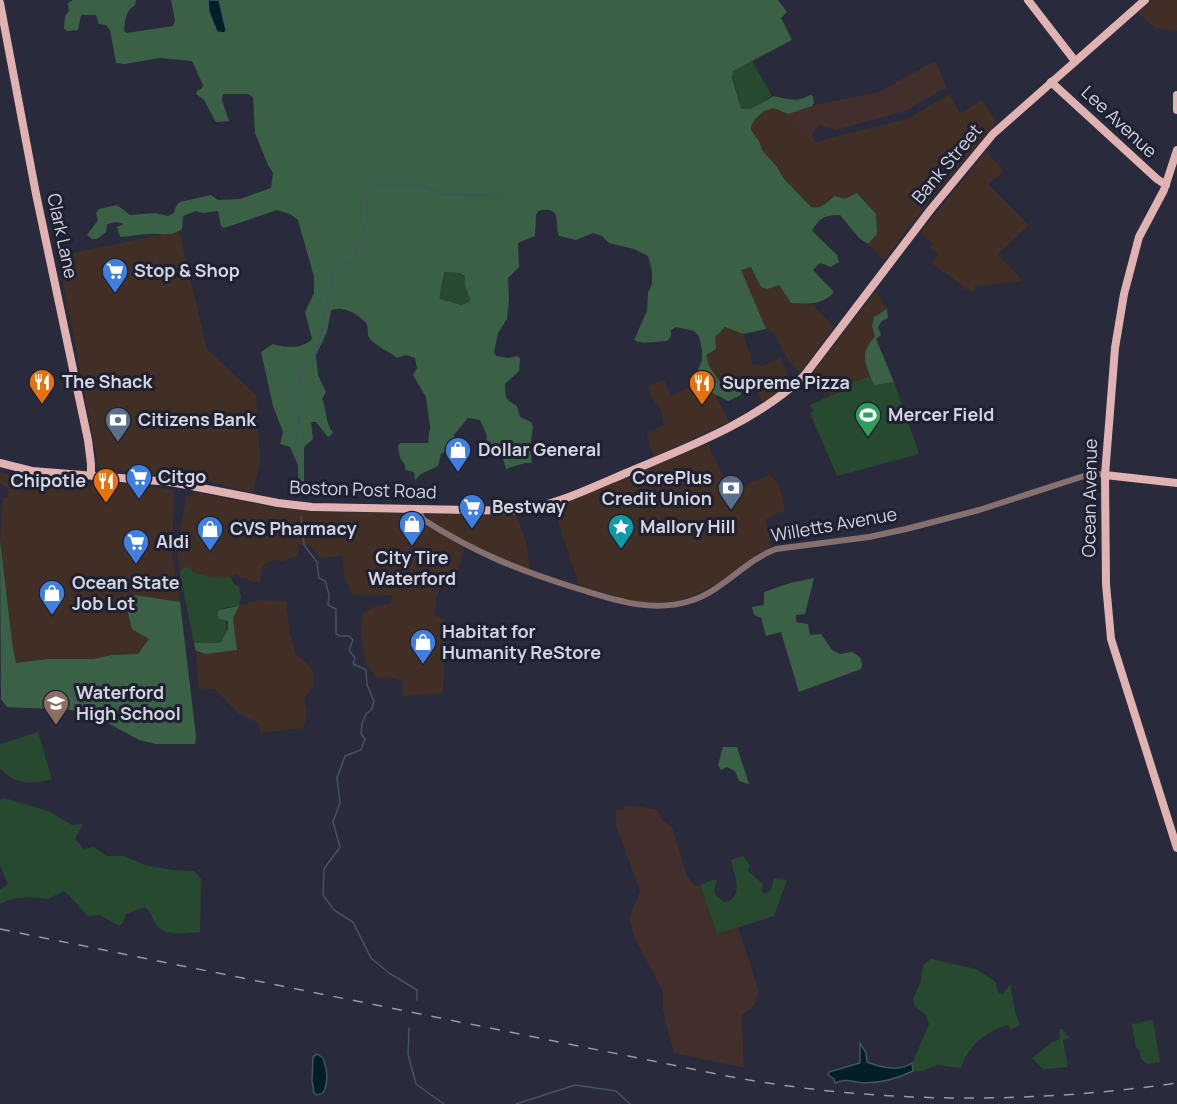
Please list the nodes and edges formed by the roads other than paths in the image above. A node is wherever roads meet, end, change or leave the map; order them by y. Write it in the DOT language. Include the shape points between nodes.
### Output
graph roads {
  1 [pos="1028,0"];
  2 [pos="1145,0"];
  3 [pos="0,3"];
  4 [pos="1075,61"];
  5 [pos="1052,82"];
  6 [pos="1177,95"];
  7 [pos="1177,110"];
  8 [pos="1177,150"];
  9 [pos="1166,185"];
  10 [pos="804,376"];
  11 [pos="0,463"];
  12 [pos="91,475"];
  13 [pos="1105,475"];
  14 [pos="1177,483"];
  15 [pos="420,510"];
  16 [pos="1177,848"];
  1 -- 4 [label="main road"];
  2 -- 4 [label="main road, Bank Street"];
  3 -- 12 [label="main road, Clark Lane" via="88,440"];
  4 -- 5 [label="main road, Bank Street"];
  5 -- 9 [label="main road, Lee Avenue"];
  5 -- 10 [label="main road, Bank Street" via="983,145"];
  6 -- 7 [label="main road"];
  8 -- 9 [label="main road, Ocean Avenue"];
  9 -- 13 [label="main road, Ocean Avenue" via="1139,237 1124,294 1115,348"];
  10 -- 15 [label="main road, Boston Post Road" via="775,401 726,429 542,505 517,511"];
  11 -- 12 [label="main road, Boston Post Road" via="32,471"];
  12 -- 15 [label="main road, Boston Post Road" via="184,483 278,503"];
  13 -- 14 [label="main road, Willetts Avenue"];
  13 -- 15 [label="street, Willetts Avenue" via="1093,473 979,510 877,536 776,549 704,596 662,607 627,604 502,563 424,520"];
  13 -- 16 [label="main road, Ocean Avenue" via="1111,639"];
}
